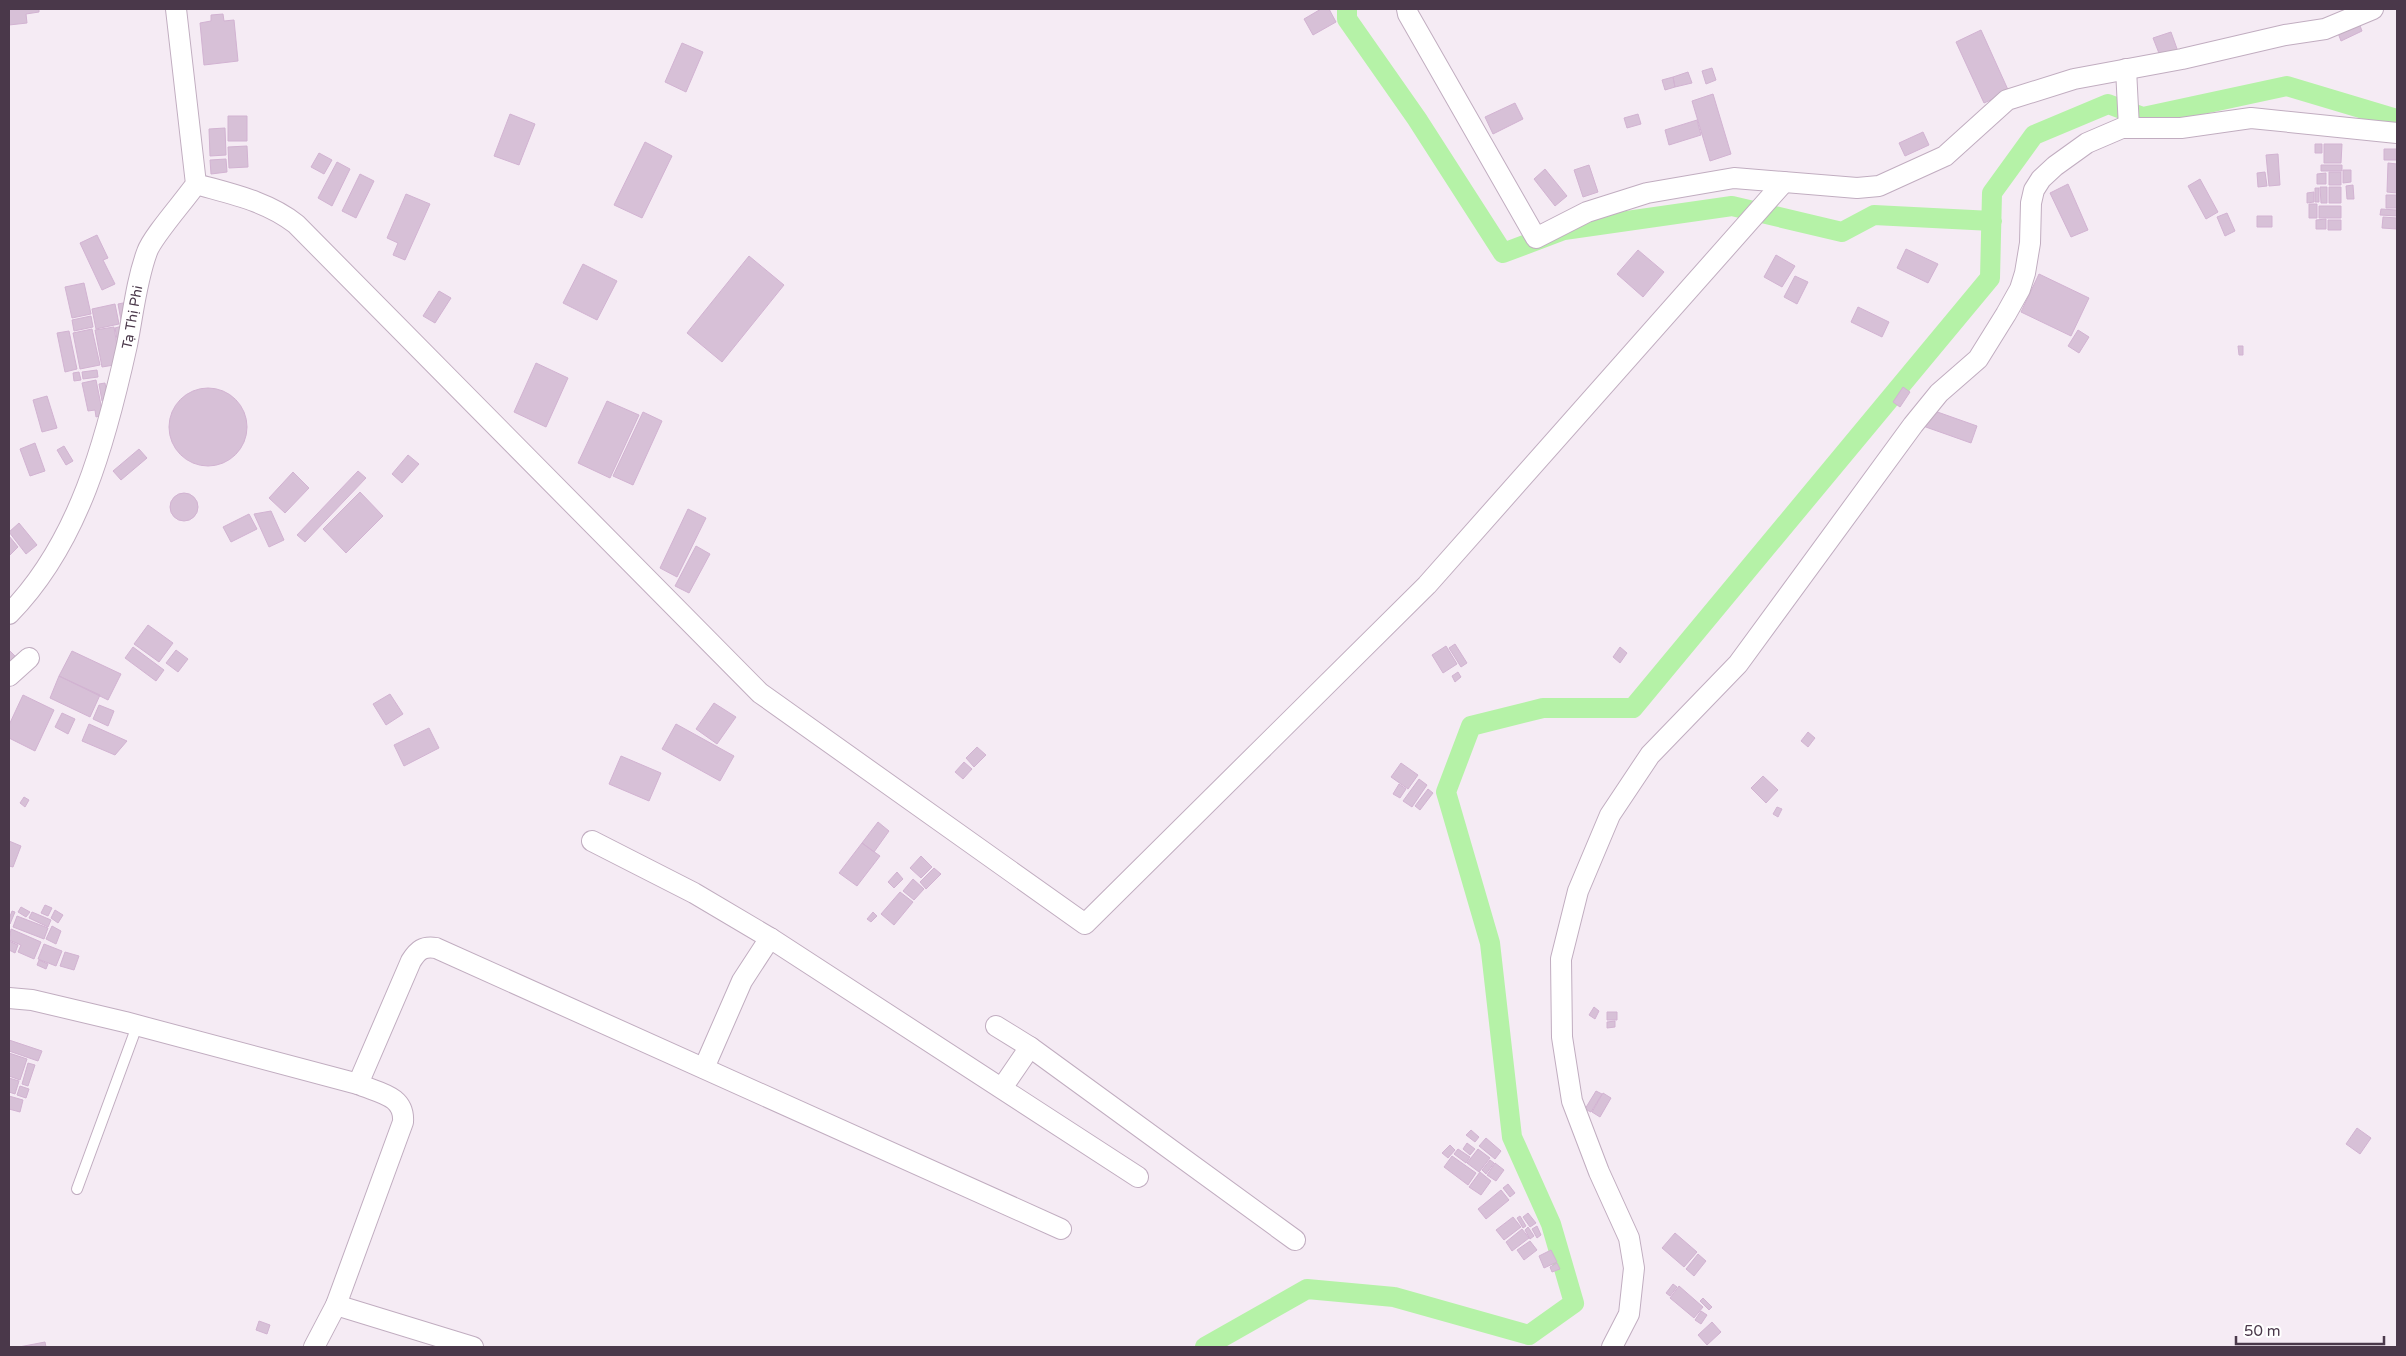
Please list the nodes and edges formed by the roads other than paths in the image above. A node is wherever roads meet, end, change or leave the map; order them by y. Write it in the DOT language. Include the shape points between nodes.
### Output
graph roads {
  1 [pos="176,9"];
  2 [pos="1407,9"];
  3 [pos="2373,9"];
  4 [pos="2126,69"];
  5 [pos="2129,128"];
  6 [pos="2397,134"];
  7 [pos="1784,182"];
  8 [pos="196,184"];
  9 [pos="9,614"];
  10 [pos="29,658"];
  11 [pos="9,676"];
  12 [pos="592,841"];
  13 [pos="770,938"];
  14 [pos="9,998"];
  15 [pos="136,1026"];
  16 [pos="996,1026"];
  17 [pos="1030,1047"];
  18 [pos="704,1068"];
  19 [pos="358,1084"];
  20 [pos="1002,1088"];
  21 [pos="1138,1177"];
  22 [pos="77,1189"];
  23 [pos="1061,1229"];
  24 [pos="1295,1240"];
  25 [pos="336,1305"];
  26 [pos="314,1347"];
  27 [pos="473,1347"];
  28 [pos="1612,1347"];
  1 -- 8 [label="street"];
  2 -- 7 [label="street" via="1536,238 1588,212 1647,194 1734,178"];
  3 -- 4 [label="street" via="2325,30 2285,35"];
  4 -- 5 [label="street"];
  4 -- 7 [label="street" via="2074,79 2007,100 1945,156 1879,186 1857,188"];
  5 -- 6 [label="street" via="2181,128 2251,118"];
  5 -- 28 [label="street" via="2087,143 2041,179 2031,203 2030,243 2020,289 1978,359 1939,393 1912,425 1738,664 1650,756 1610,815 1578,891 1561,959 1562,1037 1576,1110 1629,1238 1634,1268 1629,1314"];
  7 -- 8 [label="street" via="1427,585 1085,924 760,694 282,212 263,203"];
  8 -- 9 [label="street, Tạ Thị Phi" via="147,250 93,473 44,571"];
  10 -- 11 [label="street"];
  12 -- 13 [label="street" via="694,893"];
  13 -- 18 [label="street" via="742,981"];
  13 -- 20 [label="street"];
  14 -- 15 [label="street" via="32,1000"];
  15 -- 19 [label="street"];
  15 -- 22 [label="lane"];
  16 -- 17 [label="street"];
  17 -- 20 [label="street"];
  17 -- 24 [label="street"];
  18 -- 19 [label="street" via="436,948 427,947 418,951 411,961"];
  18 -- 23 [label="street" via="877,1149"];
  19 -- 25 [label="street" via="399,1102 404,1111 403,1122"];
  20 -- 21 [label="street"];
  25 -- 26 [label="street"];
  25 -- 27 [label="street"];
}
